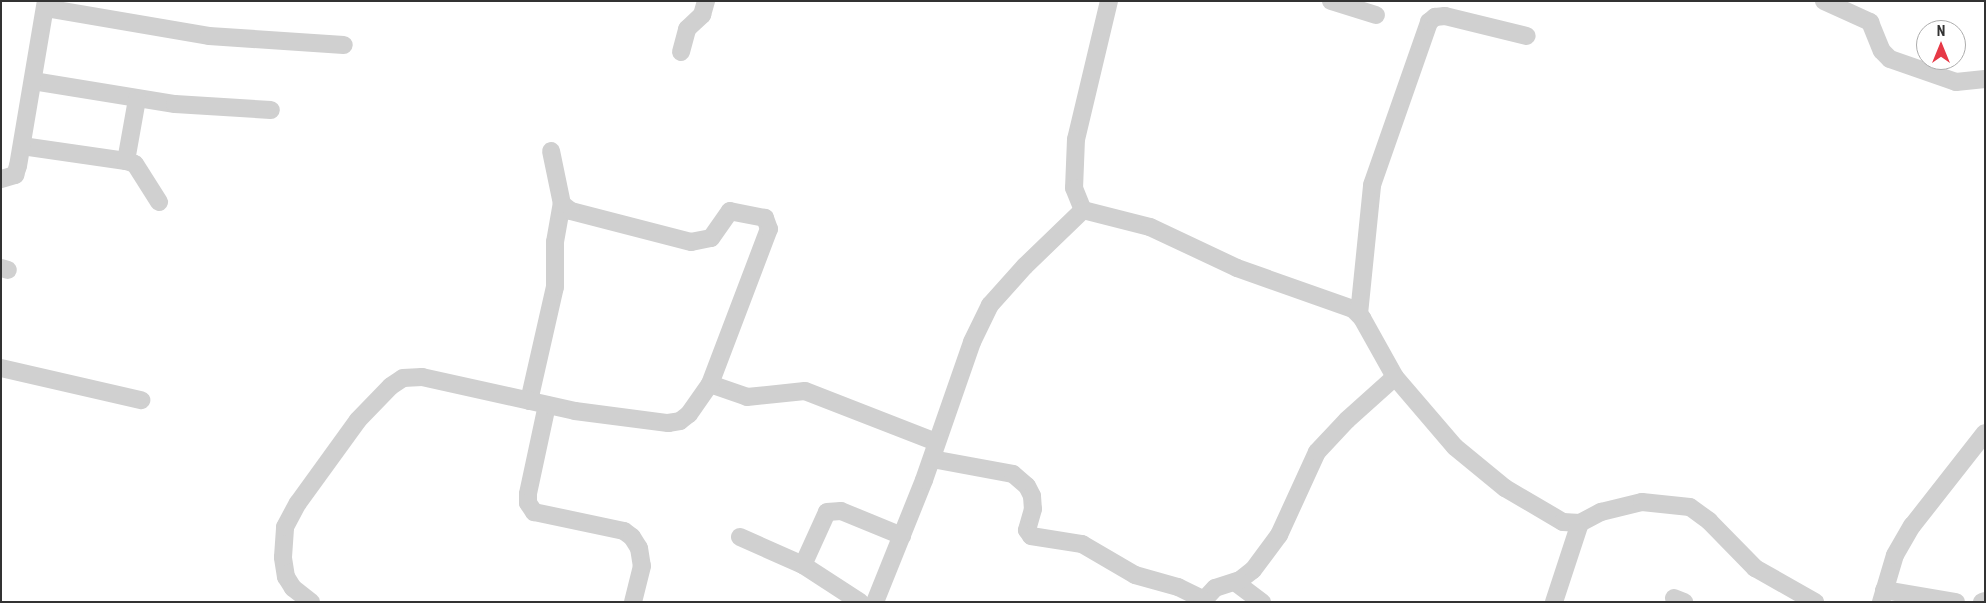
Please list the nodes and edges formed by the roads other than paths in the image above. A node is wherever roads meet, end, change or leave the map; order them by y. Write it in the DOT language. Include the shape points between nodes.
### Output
graph roads {
  1 [pos="706,1"];
  2 [pos="1110,1"];
  3 [pos="1331,1"];
  4 [pos="1824,1"];
  5 [pos="46,5"];
  6 [pos="1376,14"];
  7 [pos="1528,36"];
  8 [pos="344,46"];
  9 [pos="681,52"];
  10 [pos="1985,79"];
  11 [pos="33,81"];
  12 [pos="137,99"];
  13 [pos="271,110"];
  14 [pos="22,146"];
  15 [pos="551,151"];
  16 [pos="126,161"];
  17 [pos="1,179"];
  18 [pos="159,202"];
  19 [pos="562,204"];
  20 [pos="1083,210"];
  21 [pos="1360,314"];
  22 [pos="1,368"];
  23 [pos="1395,377"];
  24 [pos="710,384"];
  25 [pos="141,400"];
  26 [pos="529,400"];
  27 [pos="547,405"];
  28 [pos="1985,433"];
  29 [pos="936,442"];
  30 [pos="932,459"];
  31 [pos="1580,523"];
  32 [pos="902,536"];
  33 [pos="740,537"];
  34 [pos="803,565"];
  35 [pos="1235,582"];
  36 [pos="1177,594"];
  37 [pos="1883,596"];
  38 [pos="1203,600"];
  39 [pos="1812,601"];
  40 [pos="311,602"];
  41 [pos="633,602"];
  42 [pos="860,602"];
  43 [pos="875,602"];
  44 [pos="1262,602"];
  45 [pos="1554,602"];
  46 [pos="1956,602"];
  1 -- 9 [label="street" via="702,14 687,29"];
  2 -- 20 [label="street" via="1076,139 1074,188"];
  3 -- 6 [label="street"];
  4 -- 10 [label="street" via="1870,22 1882,51 1890,59 1956,82"];
  5 -- 8 [label="street" via="209,36"];
  5 -- 11 [label="street"];
  7 -- 21 [label="street" via="1445,16 1428,22 1372,184"];
  11 -- 12 [label="street"];
  11 -- 14 [label="street"];
  12 -- 13 [label="street"];
  12 -- 16 [label="street"];
  14 -- 16 [label="street"];
  14 -- 17 [label="street" via="15,175"];
  15 -- 19 [label="street"];
  16 -- 18 [label="street" via="135,164"];
  19 -- 24 [label="street" via="570,211 691,242 711,238 730,211 765,218 769,229"];
  19 -- 26 [label="street" via="555,242 556,287"];
  20 -- 21 [label="street" via="1150,227 1211,258 1343,303"];
  20 -- 29 [label="street" via="990,305 972,342"];
  21 -- 23 [label="street"];
  22 -- 25 [label="street"];
  23 -- 31 [label="street" via="1455,448 1478,468 1563,522"];
  23 -- 35 [label="street" via="1317,452 1279,535 1253,570"];
  24 -- 27 [label="street" via="689,414 680,421 668,423"];
  24 -- 29 [label="street" via="748,396 806,391"];
  26 -- 27 [label="street"];
  26 -- 40 [label="street" via="422,377 403,378 391,386 358,420 321,469 285,527 283,557 286,577 293,588"];
  27 -- 41 [label="street" via="528,504 534,512 624,531 632,537 639,548 642,566"];
  28 -- 37 [label="street" via="1912,526 1895,555"];
  29 -- 30 [label="street"];
  30 -- 32 [label="street"];
  30 -- 36 [label="street" via="1013,474 1027,486 1032,496 1028,534 1082,544 1141,578"];
  31 -- 39 [label="street" via="1601,512 1642,502 1690,507 1709,521 1755,568"];
  31 -- 45 [label="street"];
  32 -- 34 [label="street" via="832,510 822,519"];
  32 -- 43 [label="street"];
  33 -- 34 [label="street"];
  34 -- 42 [label="street"];
  35 -- 38 [label="street" via="1215,588"];
  35 -- 44 [label="street"];
  36 -- 38 [label="street"];
  37 -- 46 [label="street"];
}
